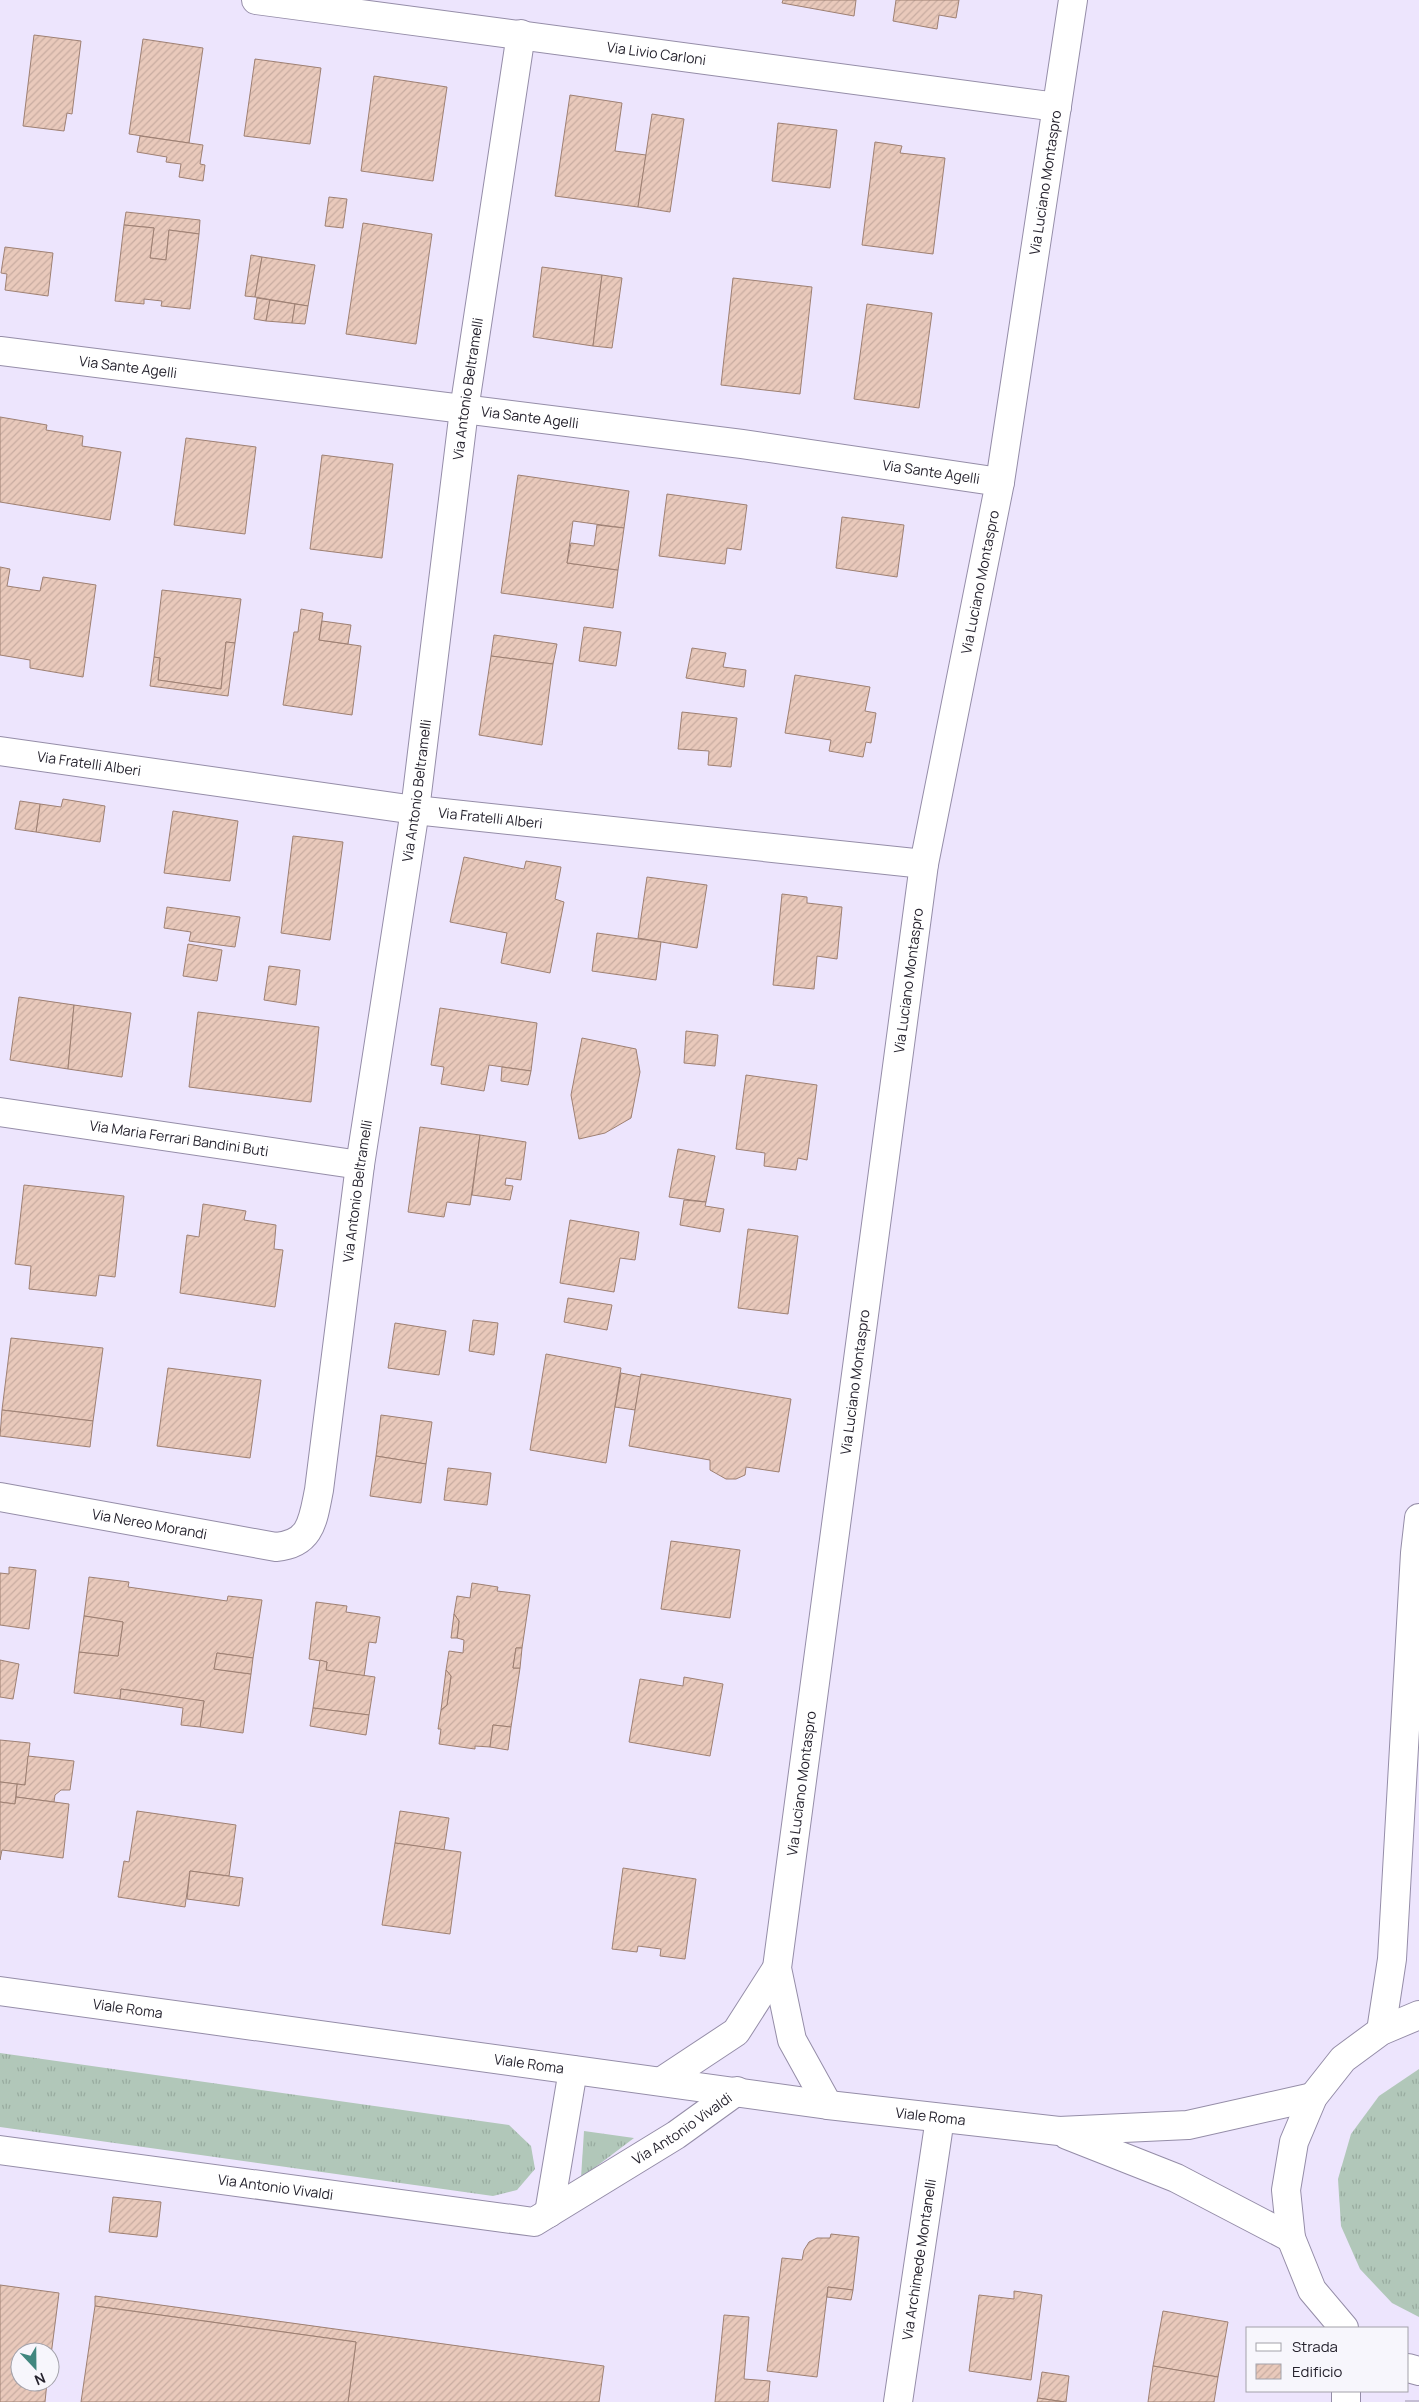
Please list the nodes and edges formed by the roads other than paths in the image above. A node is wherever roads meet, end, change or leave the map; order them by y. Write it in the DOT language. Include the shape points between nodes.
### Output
graph roads {
  1 [pos="256,0"];
  2 [pos="1073,0"];
  3 [pos="521,34"];
  4 [pos="1057,107"];
  5 [pos="0,351"];
  6 [pos="464,410"];
  7 [pos="1000,482"];
  8 [pos="0,751"];
  9 [pos="415,810"];
  10 [pos="924,864"];
  11 [pos="0,1112"];
  12 [pos="360,1165"];
  13 [pos="0,1497"];
  14 [pos="1419,1518"];
  15 [pos="300,1541"];
  16 [pos="777,1968"];
  17 [pos="0,1991"];
  18 [pos="1419,2015"];
  19 [pos="1382,2030"];
  20 [pos="573,2070"];
  21 [pos="662,2081"];
  22 [pos="737,2091"];
  23 [pos="1313,2097"];
  24 [pos="828,2105"];
  25 [pos="940,2118"];
  26 [pos="1059,2131"];
  27 [pos="0,2150"];
  28 [pos="548,2213"];
  29 [pos="1291,2238"];
  30 [pos="1343,2327"];
  31 [pos="898,2402"];
  1 -- 3 [label="main road, Via Livio Carloni"];
  2 -- 4 [label="main road, Via Luciano Montaspro"];
  3 -- 4 [label="main road, Via Livio Carloni"];
  3 -- 6 [label="main road, Via Antonio Beltramelli"];
  4 -- 7 [label="main road, Via Luciano Montaspro"];
  5 -- 6 [label="main road, Via Sante Agelli"];
  6 -- 7 [label="main road, Via Sante Agelli" via="742,444"];
  6 -- 9 [label="main road, Via Antonio Beltramelli"];
  7 -- 10 [label="main road, Via Luciano Montaspro"];
  8 -- 9 [label="main road, Via Fratelli Alberi"];
  9 -- 10 [label="main road, Via Fratelli Alberi"];
  9 -- 12 [label="main road, Via Antonio Beltramelli"];
  10 -- 16 [label="main road, Via Luciano Montaspro"];
  11 -- 12 [label="main road, Via Maria Ferrari Bandini Buti"];
  12 -- 15 [label="main road, Via Antonio Beltramelli" via="319,1490 313,1520"];
  13 -- 15 [label="main road, Via Nereo Morandi" via="264,1546 289,1546"];
  14 -- 19 [label="main road" via="1392,1960"];
  16 -- 21 [label="main road, Via Luciano Montaspro" via="736,2032"];
  16 -- 24 [label="main road, Via Luciano Montaspro" via="792,2040"];
  17 -- 20 [label="main road, Viale Roma"];
  18 -- 19 [label="main road"];
  19 -- 23 [label="main road" via="1343,2059"];
  20 -- 21 [label="main road, Viale Roma"];
  20 -- 28 [label="main road"];
  21 -- 22 [label="main road, Viale Roma"];
  22 -- 24 [label="main road, Viale Roma"];
  22 -- 28 [label="main road, Via Antonio Vivaldi" via="676,2135"];
  23 -- 26 [label="main road, Viale Roma" via="1188,2125"];
  23 -- 29 [label="main road" via="1294,2142 1286,2190"];
  24 -- 25 [label="main road, Viale Roma"];
  25 -- 26 [label="main road, Viale Roma"];
  25 -- 31 [label="main road, Via Archimede Montanelli"];
  26 -- 29 [label="main road, Viale Roma" via="1176,2178"];
  27 -- 28 [label="main road, Via Antonio Vivaldi" via="534,2222"];
  29 -- 30 [label="main road" via="1312,2290"];
}
